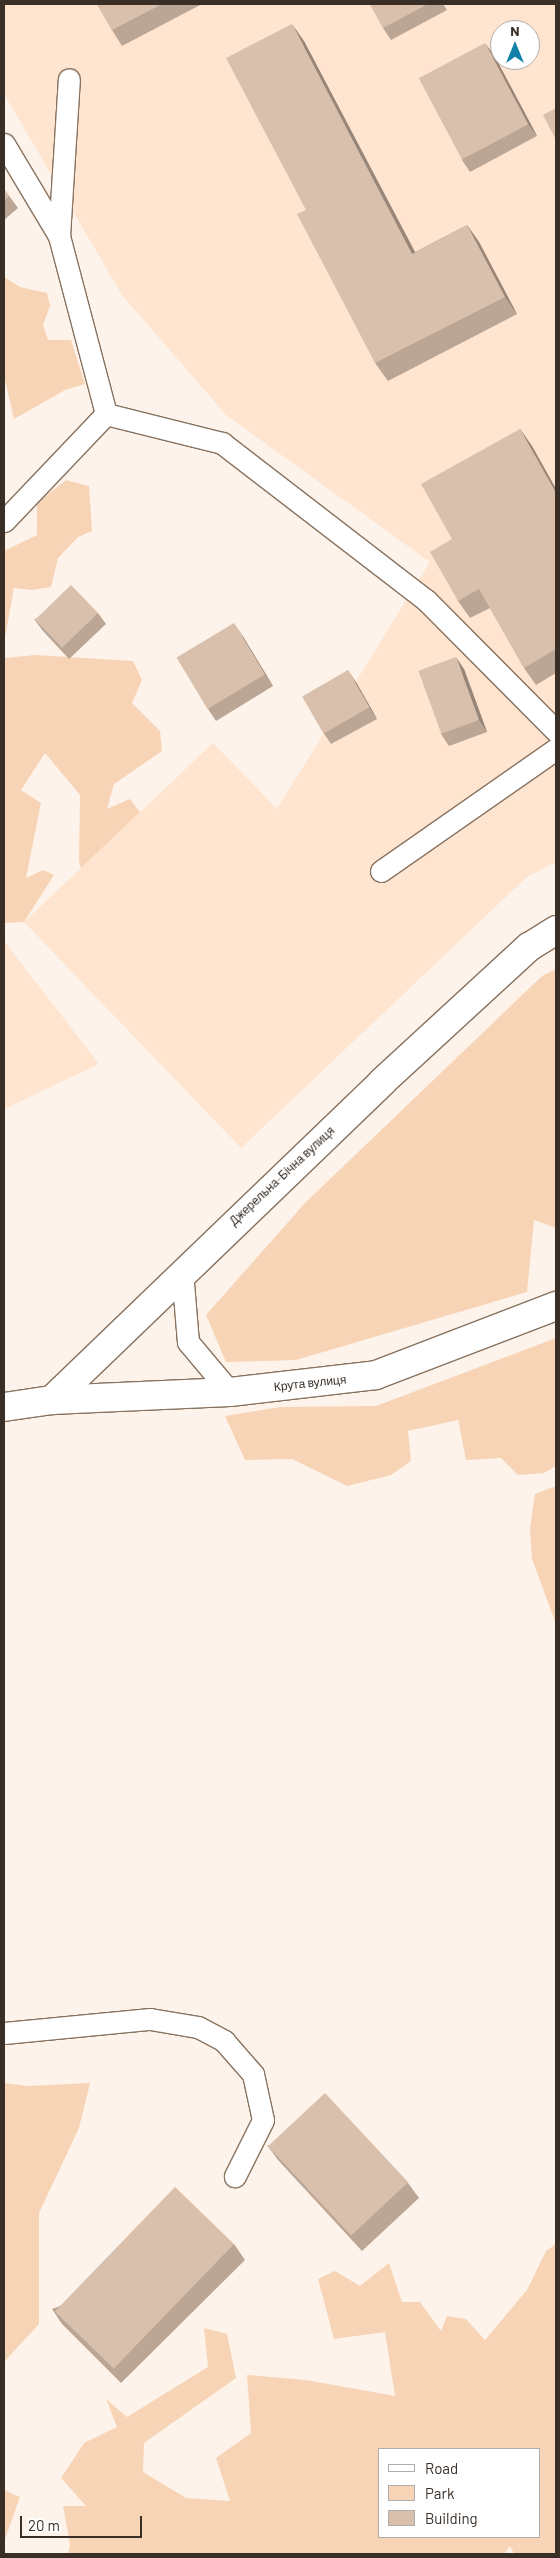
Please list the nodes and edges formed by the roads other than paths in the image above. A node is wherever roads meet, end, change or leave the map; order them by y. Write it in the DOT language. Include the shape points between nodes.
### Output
graph roads {
  1 [pos="69,79"];
  2 [pos="4,144"];
  3 [pos="59,236"];
  4 [pos="106,414"];
  5 [pos="4,522"];
  6 [pos="556,731"];
  7 [pos="556,749"];
  8 [pos="381,871"];
  9 [pos="556,930"];
  10 [pos="182,1271"];
  11 [pos="556,1306"];
  12 [pos="230,1392"];
  13 [pos="52,1400"];
  14 [pos="4,1407"];
  15 [pos="4,2032"];
  16 [pos="235,2176"];
  1 -- 3 [label="lane"];
  2 -- 3 [label="lane"];
  3 -- 4 [label="lane"];
  4 -- 5 [label="lane"];
  4 -- 6 [label="lane" via="222,443 426,600"];
  7 -- 8 [label="lane"];
  9 -- 10 [label="street, Джерельна-Бічна вулиця" via="529,947"];
  10 -- 12 [label="lane" via="188,1342"];
  10 -- 13 [label="street, Джерельна-Бічна вулиця"];
  11 -- 12 [label="street, Крута вулиця" via="376,1375"];
  12 -- 13 [label="street, Крута вулиця"];
  13 -- 14 [label="street"];
  15 -- 16 [label="lane" via="150,2019 198,2027 224,2040 253,2074 263,2120"];
}
